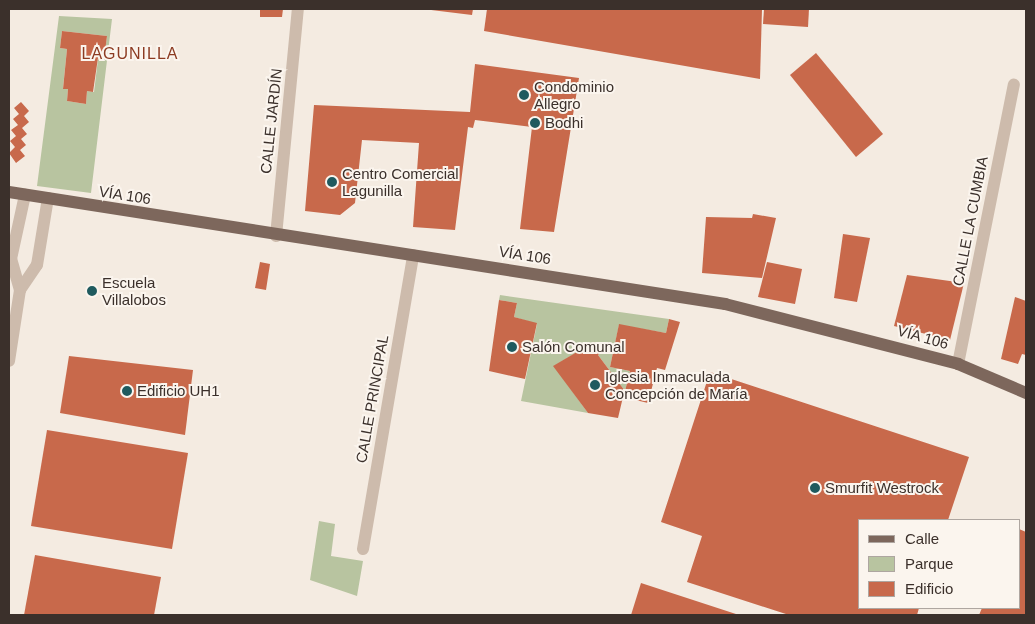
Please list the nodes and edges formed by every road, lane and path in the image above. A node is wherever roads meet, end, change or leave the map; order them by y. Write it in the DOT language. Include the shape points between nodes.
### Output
graph roads {
  1 [pos="298,9"];
  2 [pos="1014,85"];
  3 [pos="9,192"];
  4 [pos="25,195"];
  5 [pos="48,198"];
  6 [pos="276,236"];
  7 [pos="413,255"];
  8 [pos="20,290"];
  9 [pos="9,361"];
  10 [pos="958,364"];
  11 [pos="1026,393"];
  12 [pos="364,549"];
  1 -- 6 [label="street, CALLE JARDÍN"];
  2 -- 10 [label="street, CALLE LA CUMBIA"];
  3 -- 4 [label="main road, VÍA 106"];
  4 -- 5 [label="main road, VÍA 106"];
  4 -- 8 [label="street" via="11,259"];
  5 -- 6 [label="main road, VÍA 106"];
  5 -- 8 [label="street" via="37,265"];
  6 -- 7 [label="main road, VÍA 106"];
  7 -- 10 [label="main road, VÍA 106" via="725,304"];
  7 -- 12 [label="street, CALLE PRINCIPAL"];
  8 -- 9 [label="street"];
  10 -- 11 [label="main road, VÍA 106"];
}
